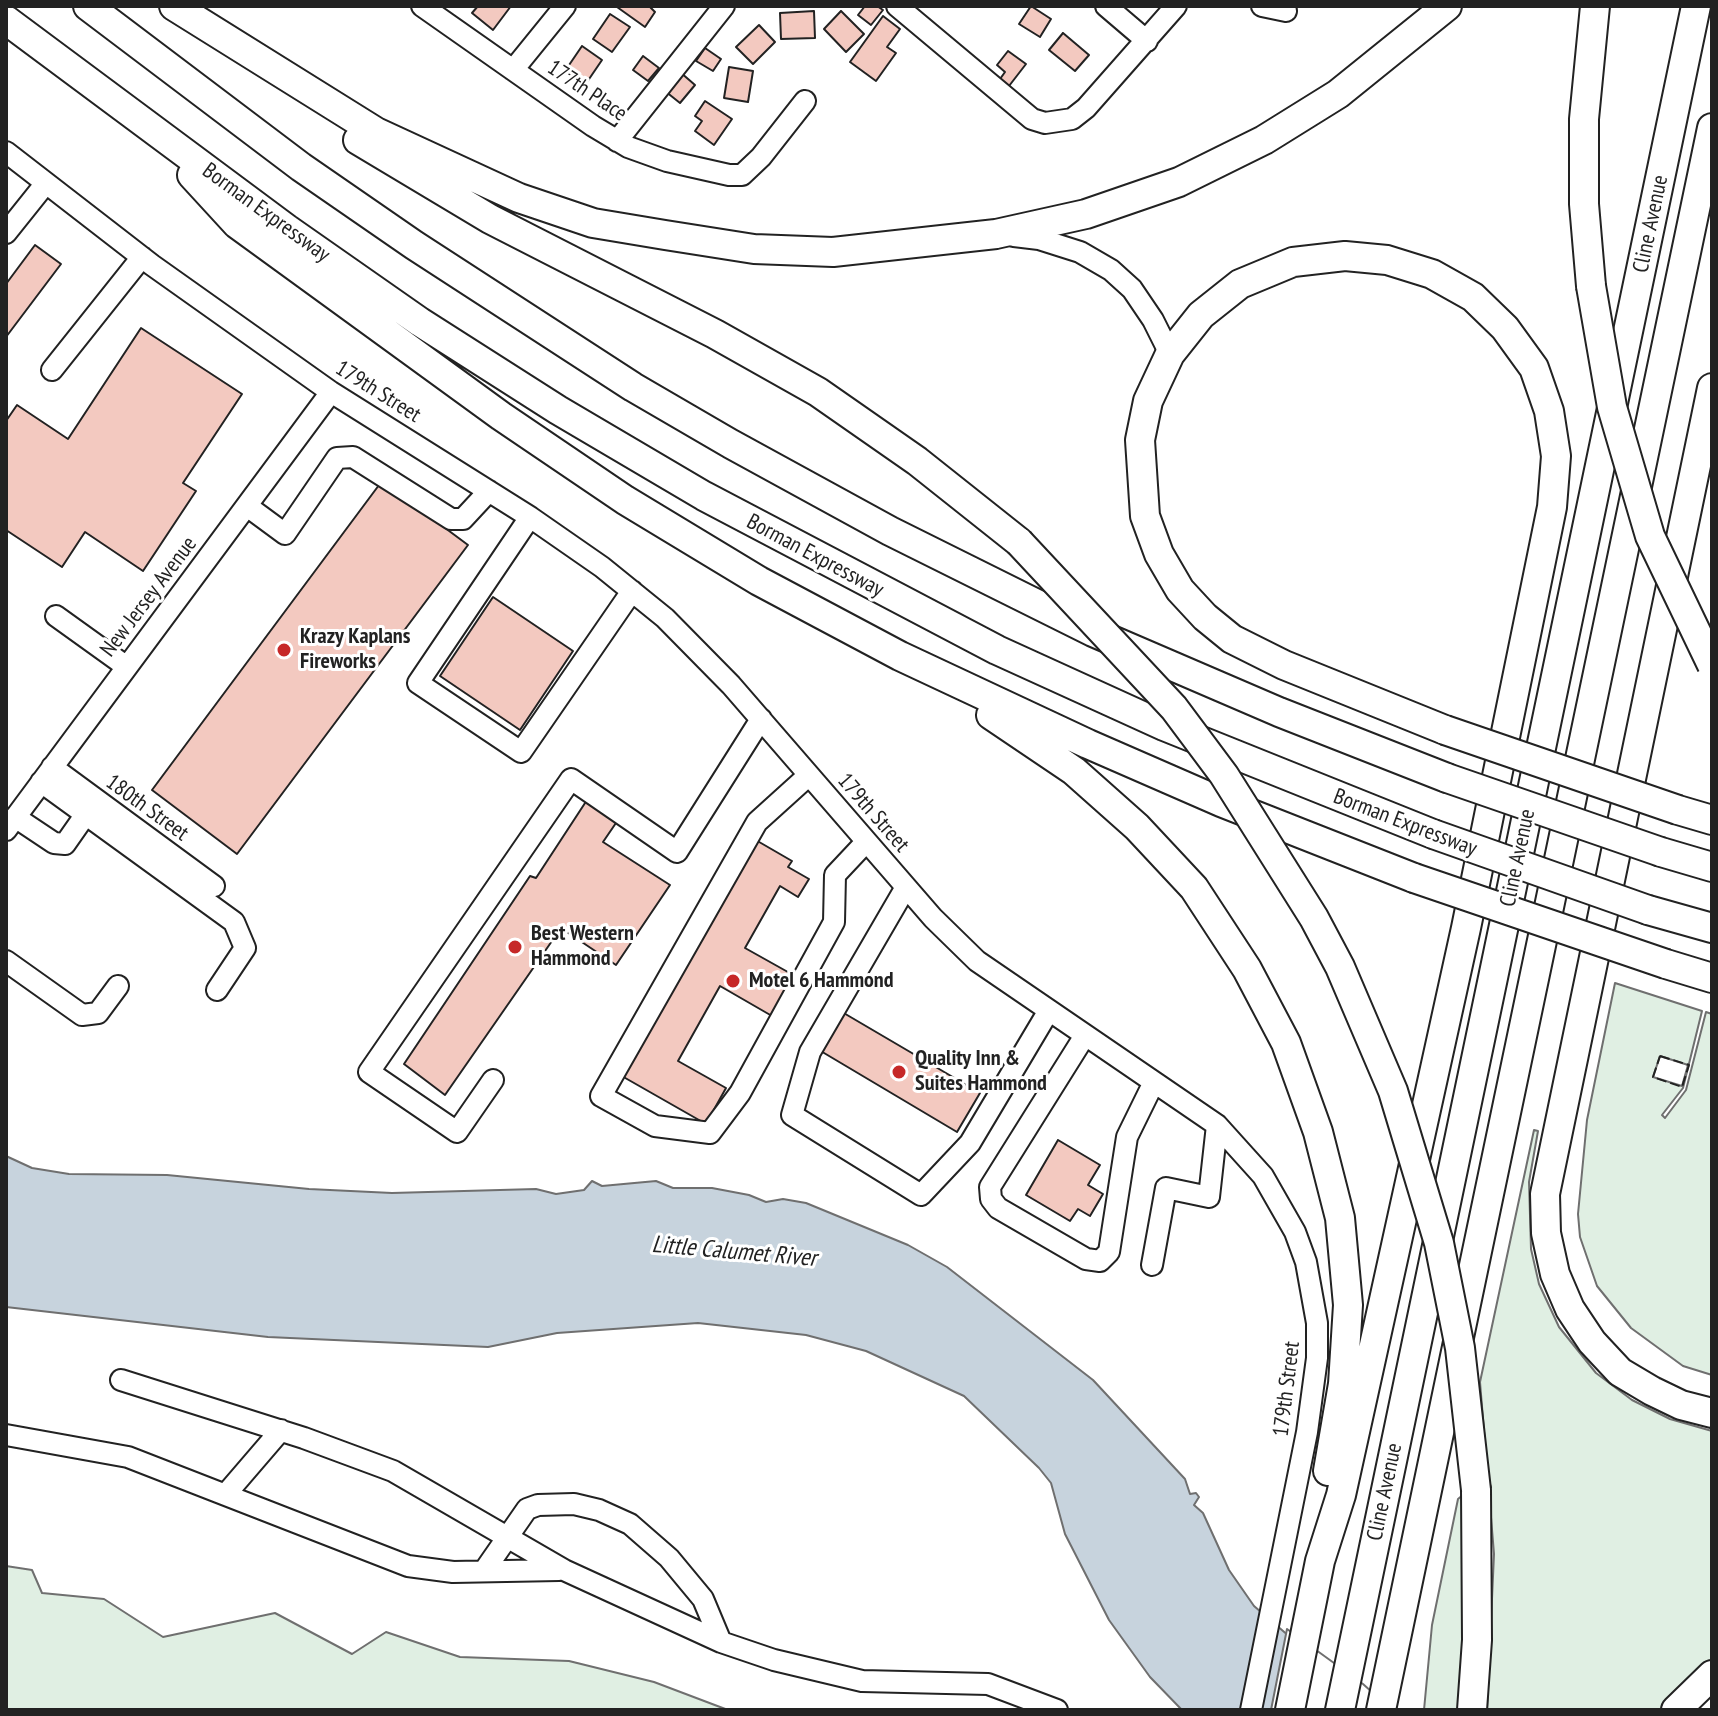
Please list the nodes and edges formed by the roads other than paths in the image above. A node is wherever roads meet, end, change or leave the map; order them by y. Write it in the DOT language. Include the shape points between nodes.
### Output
graph roads {
  1 [pos="88,6"];
  2 [pos="174,6"];
  3 [pos="422,6"];
  4 [pos="565,6"];
  5 [pos="724,6"];
  6 [pos="897,6"];
  7 [pos="1106,6"];
  8 [pos="1176,6"];
  9 [pos="1262,6"];
  10 [pos="1447,6"];
  11 [pos="1595,6"];
  12 [pos="1696,6"];
  13 [pos="1286,11"];
  14 [pos="6,20"];
  15 [pos="1147,41"];
  16 [pos="513,70"];
  17 [pos="805,101"];
  18 [pos="145,125"];
  19 [pos="1712,128"];
  20 [pos="617,141"];
  21 [pos="6,152"];
  22 [pos="46,183"];
  23 [pos="6,233"];
  24 [pos="996,234"];
  25 [pos="142,257"];
  26 [pos="1170,354"];
  27 [pos="52,370"];
  28 [pos="1712,388"];
  29 [pos="331,392"];
  30 [pos="489,491"];
  31 [pos="247,506"];
  32 [pos="530,517"];
  33 [pos="632,591"];
  34 [pos="56,616"];
  35 [pos="900,656"];
  36 [pos="1712,665"];
  37 [pos="127,667"];
  38 [pos="761,719"];
  39 [pos="47,775"];
  40 [pos="809,775"];
  41 [pos="86,814"];
  42 [pos="1712,820"];
  43 [pos="11,824"];
  44 [pos="866,842"];
  45 [pos="1712,867"];
  46 [pos="214,886"];
  47 [pos="906,887"];
  48 [pos="1712,928"];
  49 [pos="6,961"];
  50 [pos="1712,978"];
  51 [pos="118,986"];
  52 [pos="217,990"];
  53 [pos="1048,1012"];
  54 [pos="1084,1037"];
  55 [pos="493,1080"];
  56 [pos="1154,1082"];
  57 [pos="1217,1125"];
  58 [pos="1152,1265"];
  59 [pos="121,1380"];
  60 [pos="1712,1413"];
  61 [pos="281,1430"];
  62 [pos="6,1435"];
  63 [pos="226,1494"];
  64 [pos="506,1538"];
  65 [pos="1320,1561"];
  66 [pos="564,1570"];
  67 [pos="484,1571"];
  68 [pos="721,1642"];
  69 [pos="1712,1675"];
  70 [pos="1384,1699"];
  71 [pos="1057,1710"];
  72 [pos="1251,1710"];
  73 [pos="1290,1710"];
  74 [pos="1340,1710"];
  75 [pos="1472,1710"];
  76 [pos="1676,1710"];
  1 -- 45 [label="highway, bridge" via="414,245 633,387 890,531 1093,632 1447,778"];
  2 -- 24 [label="highway" via="376,132 519,198 593,223 754,249 833,252"];
  2 -- 75 [label="highway, bridge" via="304,105 397,165 818,392 917,461 1019,542 1145,675 1216,763 1340,967 1402,1115 1439,1243 1460,1348 1476,1490"];
  3 -- 16 [label="street, 177th Place"];
  4 -- 16 [label="street"];
  5 -- 20 [label="street"];
  6 -- 15 [label="street" via="1032,119 1045,123 1078,115"];
  7 -- 15 [label="street"];
  8 -- 15 [label="street"];
  9 -- 13 [label="street"];
  10 -- 24 [label="highway" via="1338,94 1264,140 1179,182 1086,214"];
  11 -- 36 [label="highway, bridge" via="1584,119 1584,204 1591,286 1612,407 1650,536"];
  12 -- 74 [label="highway, Cline Avenue"];
  14 -- 18 [label="highway, Borman Expressway"];
  16 -- 20 [label="street, 177th Place"];
  17 -- 20 [label="street, 177th Place" via="742,175 667,161"];
  18 -- 35 [label="highway" via="237,224 501,416 746,573"];
  18 -- 48 [label="highway, Borman Expressway, bridge" via="420,322 558,410 704,496 1011,657 1164,726 1433,834"];
  19 -- 70 [label="highway, Cline Avenue"];
  21 -- 22 [label="street, 179th Street"];
  22 -- 23 [label="street"];
  22 -- 25 [label="street, 179th Street"];
  24 -- 26 [label="street" via="1039,239 1080,252 1111,270 1132,289"];
  25 -- 27 [label="street"];
  25 -- 29 [label="street, 179th Street"];
  26 -- 42 [label="highway, bridge" via="1148,401 1140,440 1145,516 1180,590 1232,639 1445,730"];
  26 -- 65 [label="highway" via="1201,315 1240,284 1293,262 1345,256 1387,260 1432,274 1473,297 1505,328 1534,368 1549,411 1556,456 1552,507 1466,928 1341,1495"];
  28 -- 60 [label="highway" via="1545,1194 1555,1274 1592,1342 1620,1372 1652,1391"];
  29 -- 30 [label="street, 179th Street"];
  29 -- 31 [label="street, New Jersey Avenue"];
  30 -- 31 [label="street" via="463,519 451,519 353,457 337,458 285,534"];
  30 -- 32 [label="street, 179th Street"];
  31 -- 37 [label="street, New Jersey Avenue"];
  32 -- 33 [label="street, 179th Street"];
  32 -- 33 [label="street" via="418,683 521,752"];
  33 -- 38 [label="street, 179th Street" via="698,649"];
  34 -- 37 [label="street"];
  35 -- 50 [label="highway, bridge" via="1221,802 1414,878"];
  35 -- 65 [label="highway" via="1074,771 1137,827 1194,888 1247,969 1286,1043 1318,1132 1340,1218 1348,1305"];
  37 -- 39 [label="street, New Jersey Avenue"];
  38 -- 40 [label="street, 179th Street"];
  38 -- 55 [label="street" via="677,852 571,779 369,1072 457,1132"];
  39 -- 41 [label="street"];
  39 -- 43 [label="street, New Jersey Avenue"];
  39 -- 46 [label="street, 180th Street"];
  40 -- 44 [label="street, 179th Street"];
  40 -- 44 [label="street" via="757,822 601,1096 655,1126 710,1133 740,1093 834,922 835,875"];
  41 -- 43 [label="street" via="65,844"];
  41 -- 52 [label="street" via="234,922 245,948"];
  44 -- 47 [label="street, 179th Street"];
  47 -- 53 [label="street, 179th Street" via="977,961"];
  47 -- 53 [label="street" via="810,1052 792,1115 921,1195 970,1143"];
  49 -- 51 [label="street" via="82,1015 98,1013"];
  53 -- 54 [label="street, 179th Street"];
  54 -- 56 [label="street, 179th Street"];
  54 -- 56 [label="street" via="990,1187 998,1208 1086,1259 1100,1261 1109,1252 1127,1137"];
  56 -- 57 [label="street, 179th Street"];
  57 -- 58 [label="street" via="1209,1197 1166,1188"];
  57 -- 72 [label="street, 179th Street" via="1280,1203 1306,1262 1317,1323 1314,1398"];
  59 -- 61 [label="street"];
  61 -- 63 [label="street"];
  61 -- 64 [label="street" via="393,1471"];
  62 -- 63 [label="street" via="128,1457"];
  63 -- 67 [label="street" via="395,1562 440,1571"];
  64 -- 66 [label="street"];
  64 -- 67 [label="street"];
  64 -- 68 [label="street" via="520,1515 538,1505 584,1505 622,1519 650,1539 703,1599"];
  65 -- 73 [label="highway"];
  66 -- 67 [label="street"];
  66 -- 68 [label="street"];
  68 -- 71 [label="street" via="862,1681 988,1684"];
  69 -- 76 [label="highway"];
}
